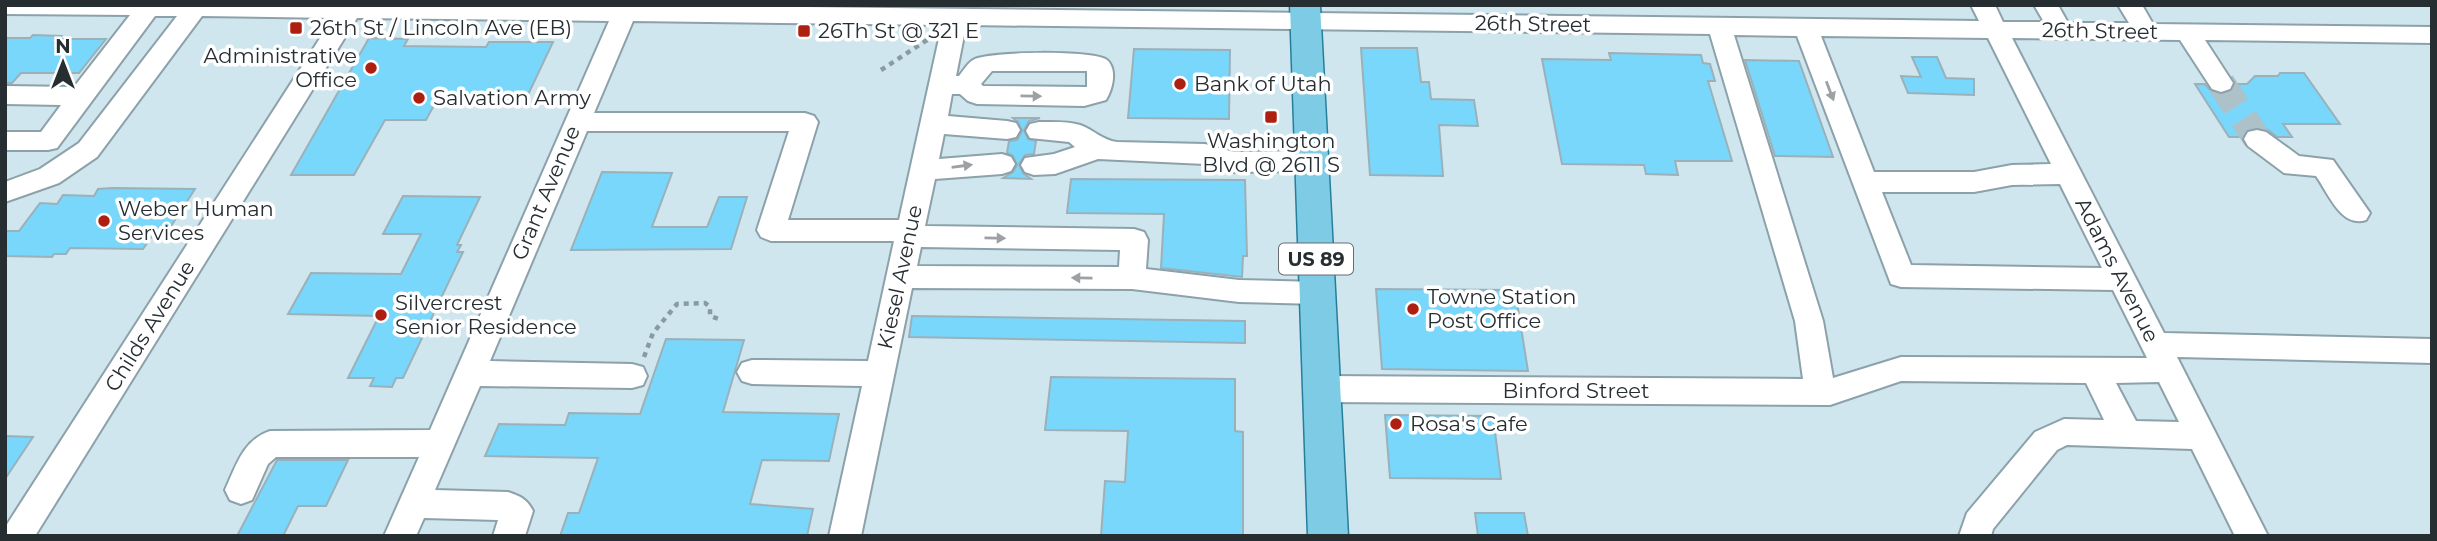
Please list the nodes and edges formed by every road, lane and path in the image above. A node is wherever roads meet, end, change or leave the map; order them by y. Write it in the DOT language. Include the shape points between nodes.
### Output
graph roads {
  1 [pos="2046,5"];
  2 [pos="2130,5"];
  3 [pos="5,6"];
  4 [pos="148,8"];
  5 [pos="195,9"];
  6 [pos="626,9"];
  7 [pos="350,10"];
  8 [pos="1306,13"];
  9 [pos="1654,16"];
  10 [pos="956,18"];
  11 [pos="1989,18"];
  12 [pos="1719,26"];
  13 [pos="1806,27"];
  14 [pos="2062,32"];
  15 [pos="2146,32"];
  16 [pos="2187,32"];
  17 [pos="2432,35"];
  18 [pos="927,40"];
  19 [pos="880,70"];
  20 [pos="2221,83"];
  21 [pos="5,95"];
  22 [pos="81,96"];
  23 [pos="577,122"];
  24 [pos="932,124"];
  25 [pos="1007,130"];
  26 [pos="1039,131"];
  27 [pos="2257,139"];
  28 [pos="5,141"];
  29 [pos="1097,149"];
  30 [pos="1312,162"];
  31 [pos="1002,164"];
  32 [pos="1034,164"];
  33 [pos="922,170"];
  34 [pos="2068,174"];
  35 [pos="1865,183"];
  36 [pos="5,192"];
  37 [pos="2356,213"];
  38 [pos="909,233"];
  39 [pos="900,277"];
  40 [pos="1132,278"];
  41 [pos="2122,279"];
  42 [pos="1318,293"];
  43 [pos="719,319"];
  44 [pos="2432,351"];
  45 [pos="2162,358"];
  46 [pos="2095,371"];
  47 [pos="752,372"];
  48 [pos="468,373"];
  49 [pos="879,374"];
  50 [pos="632,376"];
  51 [pos="1322,389"];
  52 [pos="1825,393"];
  53 [pos="2127,434"];
  54 [pos="2202,436"];
  55 [pos="440,443"];
  56 [pos="240,490"];
  57 [pos="414,504"];
  58 [pos="17,536"];
  59 [pos="400,536"];
  60 [pos="509,536"];
  61 [pos="845,536"];
  62 [pos="1328,536"];
  63 [pos="1975,536"];
  64 [pos="2252,536"];
  1 -- 14 [label="street"];
  2 -- 15 [label="street"];
  3 -- 4 [label="street, 26th Street"];
  4 -- 5 [label="street, 26th Street"];
  4 -- 22 [label="street"];
  5 -- 7 [label="street, 26th Street"];
  5 -- 36 [label="street" via="75,163"];
  6 -- 7 [label="street, 26th Street"];
  6 -- 10 [label="street, 26th Street"];
  6 -- 23 [label="street, Grant Avenue"];
  7 -- 58 [label="street, Childs Avenue"];
  8 -- 9 [label="street, 26th Street"];
  8 -- 10 [label="street, 26th Street"];
  8 -- 30 [label="main road, US 89"];
  9 -- 12 [label="street, 26th Street"];
  10 -- 24 [label="street, Kiesel Avenue" via="953,85"];
  11 -- 13 [label="street, 26th Street"];
  11 -- 14 [label="street, 26th Street"];
  11 -- 34 [label="street, Adams Avenue"];
  12 -- 13 [label="street, 26th Street"];
  12 -- 52 [label="street" via="1808,321"];
  13 -- 35 [label="street, one-way"];
  14 -- 15 [label="street, 26th Street"];
  15 -- 16 [label="street, 26th Street"];
  16 -- 17 [label="street, 26th Street"];
  16 -- 20 [label="street"];
  18 -- 19 [label="path"];
  21 -- 22 [label="street"];
  22 -- 28 [label="street" via="48,141"];
  23 -- 38 [label="street" via="805,122 771,229"];
  23 -- 48 [label="street, Grant Avenue"];
  24 -- 25 [label="street"];
  24 -- 33 [label="street, Kiesel Avenue"];
  29 -- 26 [label="street, one-way" via="1075,134"];
  27 -- 37 [label="street" via="2293,166 2324,167"];
  29 -- 30 [label="street" via="1205,154 1234,162"];
  29 -- 32 [label="street" via="1055,164"];
  30 -- 42 [label="main road, US 89"];
  33 -- 31 [label="street, one-way"];
  33 -- 38 [label="street, Kiesel Avenue"];
  34 -- 35 [label="street" via="2011,174 1974,182"];
  34 -- 41 [label="street, Adams Avenue"];
  35 -- 41 [label="street" via="1901,276"];
  38 -- 39 [label="street, Kiesel Avenue"];
  38 -- 40 [label="street, one-way" via="1134,240"];
  40 -- 39 [label="street, one-way"];
  39 -- 49 [label="street, Kiesel Avenue"];
  40 -- 42 [label="street" via="1239,291"];
  41 -- 45 [label="street, Adams Avenue"];
  42 -- 51 [label="main road, US 89"];
  43 -- 50 [label="path" via="710,316 705,303 677,304 653,333 636,377"];
  44 -- 45 [label="street, Binford Street"];
  45 -- 46 [label="street, Binford Street"];
  45 -- 54 [label="street, Adams Avenue"];
  46 -- 52 [label="street, Binford Street" via="1901,369"];
  46 -- 53 [label="street"];
  47 -- 49 [label="street"];
  48 -- 50 [label="street"];
  48 -- 55 [label="street, Grant Avenue"];
  49 -- 61 [label="street, Kiesel Avenue"];
  51 -- 52 [label="street, Binford Street"];
  51 -- 62 [label="main road, US 89"];
  53 -- 54 [label="street"];
  53 -- 63 [label="street" via="2055,435 2046,441 1978,523"];
  54 -- 64 [label="street, Adams Avenue"];
  55 -- 56 [label="street" via="270,444 257,455"];
  55 -- 57 [label="street, Grant Avenue"];
  57 -- 59 [label="street, Grant Avenue"];
  57 -- 60 [label="street" via="508,506 517,511"];
}
